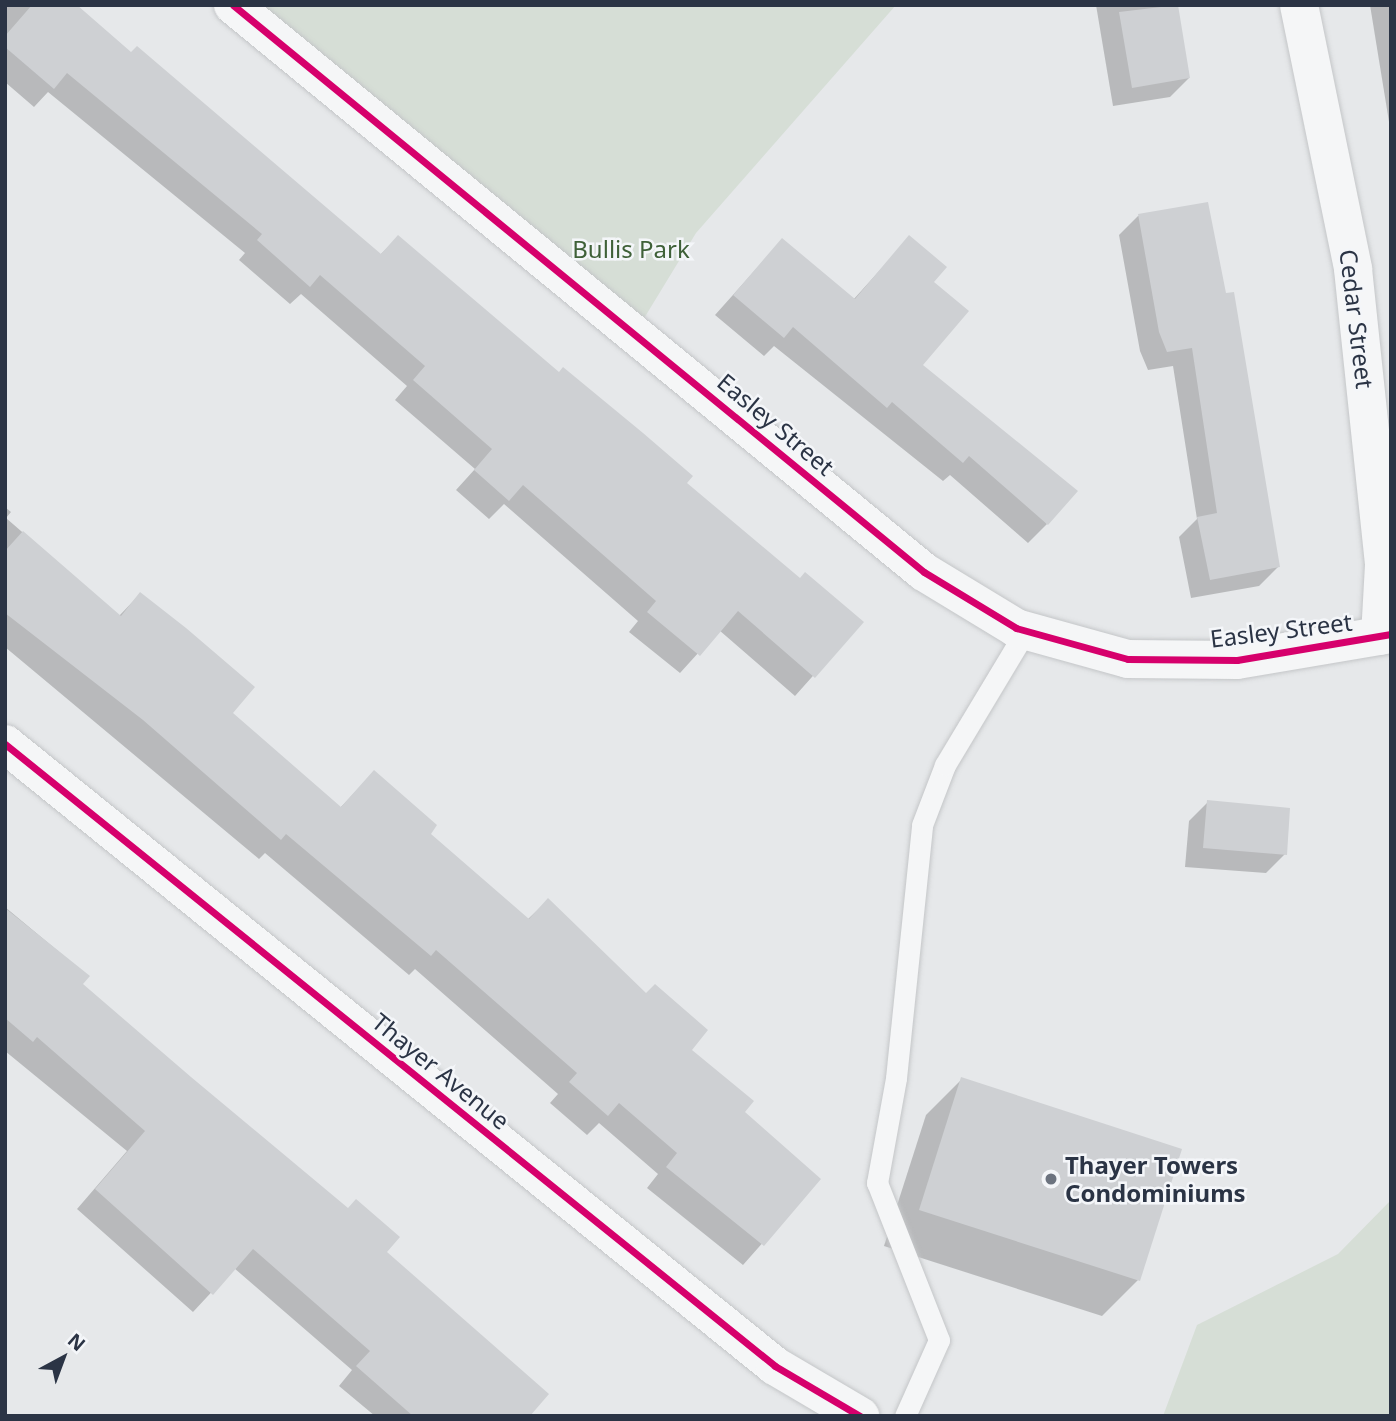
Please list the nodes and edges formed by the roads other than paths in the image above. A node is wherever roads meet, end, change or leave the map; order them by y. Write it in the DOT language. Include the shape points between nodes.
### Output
graph roads {
  1 [pos="233,5"];
  2 [pos="1299,5"];
  3 [pos="1026,630"];
  4 [pos="1385,635"];
  5 [pos="5,744"];
  6 [pos="860,1416"];
  7 [pos="905,1416"];
  1 -- 3 [label="street, Easley Street" via="924,572"];
  2 -- 4 [label="street, Cedar Street" via="1353,269 1384,565"];
  3 -- 4 [label="street, Easley Street" via="1128,659 1237,660"];
  3 -- 7 [label="lane" via="945,765 922,825 896,1078 877,1183 939,1340"];
  5 -- 6 [label="street, Thayer Avenue" via="775,1366"];
}
